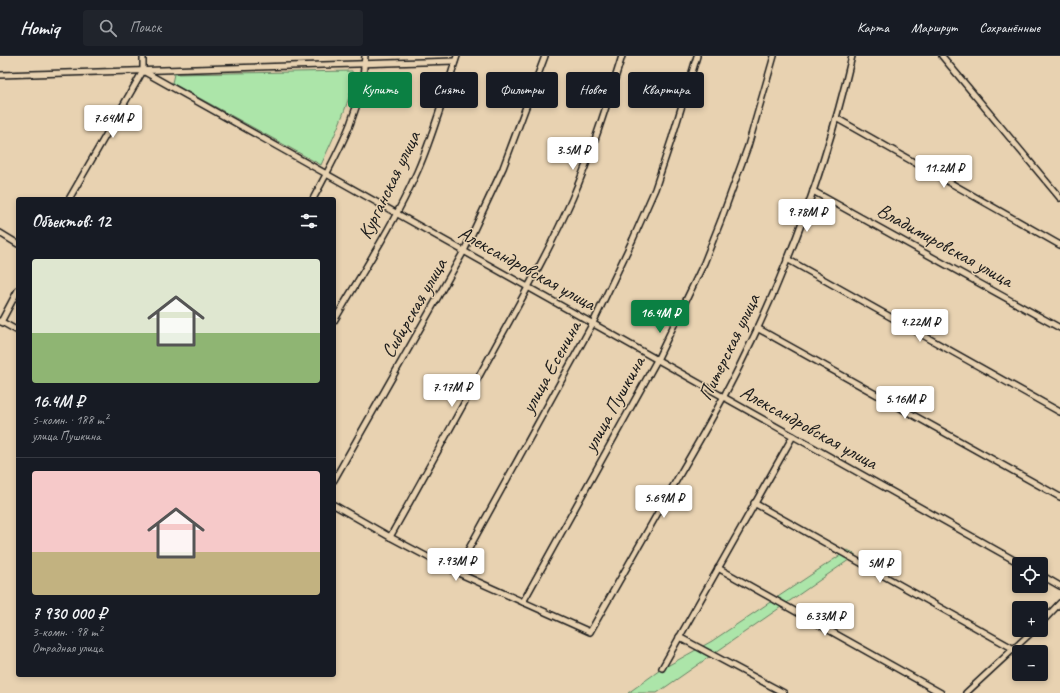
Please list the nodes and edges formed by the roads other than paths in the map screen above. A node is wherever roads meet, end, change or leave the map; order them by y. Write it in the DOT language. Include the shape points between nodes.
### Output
graph roads {
  1 [pos="143,56"];
  2 [pos="364,56"];
  3 [pos="545,56"];
  4 [pos="622,56"];
  5 [pos="697,56"];
  6 [pos="774,56"];
  7 [pos="852,56"];
  8 [pos="942,56"];
  9 [pos="456,59"];
  10 [pos="364,63"];
  11 [pos="143,71"];
  12 [pos="0,75"];
  13 [pos="836,118"];
  14 [pos="327,174"];
  15 [pos="814,191"];
  16 [pos="69,197"];
  17 [pos="314,197"];
  18 [pos="1060,198"];
  19 [pos="396,213"];
  20 [pos="0,234"];
  21 [pos="16,243"];
  22 [pos="1060,245"];
  23 [pos="464,251"];
  24 [pos="787,259"];
  25 [pos="528,287"];
  26 [pos="16,294"];
  27 [pos="336,318"];
  28 [pos="0,322"];
  29 [pos="593,323"];
  30 [pos="757,328"];
  31 [pos="1060,328"];
  32 [pos="16,330"];
  33 [pos="657,360"];
  34 [pos="724,397"];
  35 [pos="1060,412"];
  36 [pos="793,436"];
  37 [pos="336,476"];
  38 [pos="1060,497"];
  39 [pos="754,504"];
  40 [pos="336,506"];
  41 [pos="390,537"];
  42 [pos="1012,559"];
  43 [pos="718,568"];
  44 [pos="456,572"];
  45 [pos="1048,580"];
  46 [pos="1060,586"];
  47 [pos="523,602"];
  48 [pos="1060,602"];
  49 [pos="1048,615"];
  50 [pos="679,637"];
  51 [pos="1027,637"];
  52 [pos="1018,645"];
  53 [pos="1012,648"];
  54 [pos="1012,651"];
  55 [pos="662,668"];
  56 [pos="784,693"];
  57 [pos="941,693"];
  58 [pos="966,693"];
  1 -- 11 [label="street"];
  2 -- 10 [label="street"];
  3 -- 23 [label="street, Сибирская улица" via="503,168"];
  4 -- 25 [label="street" via="604,114 572,198"];
  5 -- 29 [label="street, улица Есенина" via="655,189"];
  6 -- 33 [label="street, улица Пушкина" via="748,146 721,220 704,263"];
  7 -- 13 [label="street, Питерская улица"];
  8 -- 18 [label="street"];
  9 -- 10 [label="street"];
  9 -- 19 [label="street, Курганская улица" via="417,173"];
  10 -- 11 [label="street"];
  10 -- 14 [label="street" via="363,79 352,121"];
  11 -- 12 [label="street"];
  11 -- 14 [label="street, Александровская улица"];
  11 -- 16 [label="street"];
  13 -- 15 [label="street, Питерская улица"];
  13 -- 22 [label="street"];
  14 -- 17 [label="street"];
  14 -- 19 [label="street, Александровская улица"];
  15 -- 24 [label="street, Питерская улица"];
  15 -- 31 [label="street, Владимировская улица"];
  19 -- 23 [label="street, Александровская улица"];
  19 -- 27 [label="street, Курганская улица"];
  20 -- 21 [label="street"];
  23 -- 25 [label="street, Александровская улица"];
  23 -- 37 [label="street, Сибирская улица"];
  24 -- 30 [label="street, Питерская улица"];
  24 -- 35 [label="street"];
  25 -- 29 [label="street, Александровская улица"];
  25 -- 41 [label="street"];
  26 -- 28 [label="street"];
  28 -- 32 [label="street"];
  29 -- 33 [label="street, Александровская улица"];
  29 -- 44 [label="street, улица Есенина"];
  30 -- 34 [label="street, Питерская улица"];
  30 -- 38 [label="street"];
  33 -- 34 [label="street, Александровская улица"];
  33 -- 47 [label="street, улица Пушкина"];
  34 -- 36 [label="street, Александровская улица"];
  34 -- 47 [label="street, Питерская улица" via="590,632"];
  36 -- 39 [label="street"];
  36 -- 42 [label="street, Александровская улица"];
  39 -- 43 [label="street"];
  39 -- 53 [label="street"];
  40 -- 41 [label="street"];
  41 -- 44 [label="street"];
  43 -- 50 [label="street"];
  43 -- 57 [label="street"];
  44 -- 47 [label="street"];
  45 -- 46 [label="street"];
  48 -- 49 [label="street"];
  50 -- 55 [label="street"];
  50 -- 56 [label="street"];
  51 -- 52 [label="street"];
  54 -- 58 [label="street"];
}
